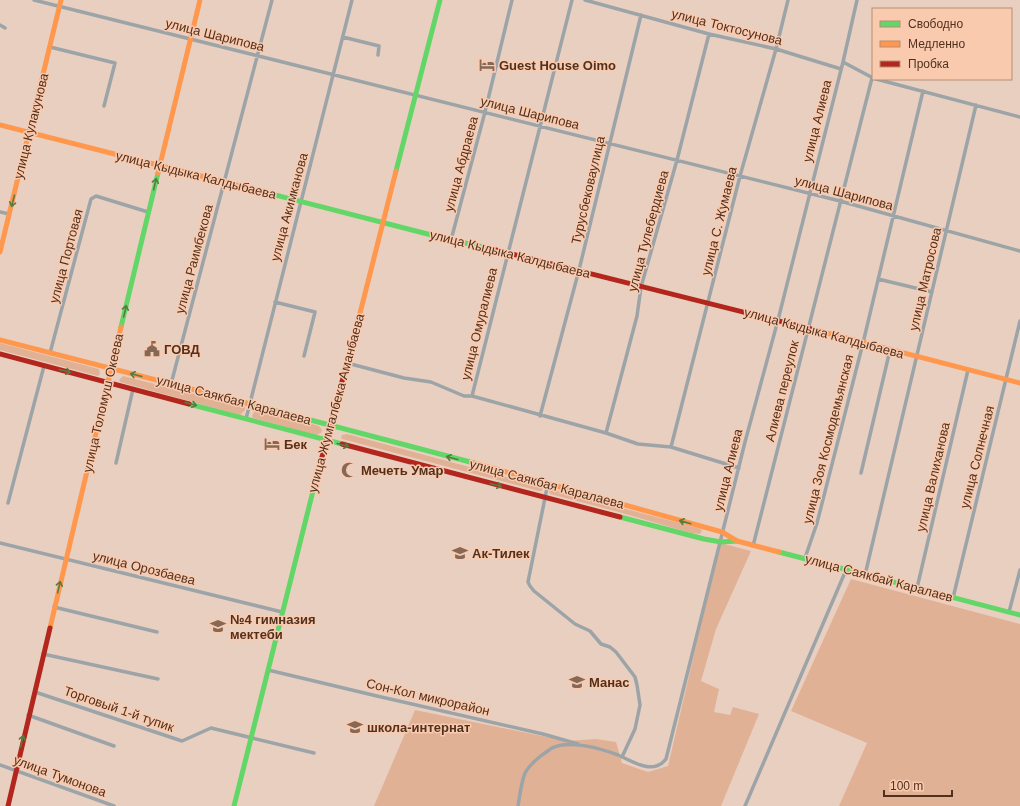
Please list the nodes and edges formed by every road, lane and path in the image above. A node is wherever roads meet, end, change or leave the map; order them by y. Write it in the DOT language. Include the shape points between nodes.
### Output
graph roads {
  1 [pos="34,0"];
  2 [pos="62,0"];
  3 [pos="200,0"];
  4 [pos="272,0"];
  5 [pos="352,0"];
  6 [pos="440,0"];
  7 [pos="512,0"];
  8 [pos="572,0"];
  9 [pos="585,0"];
  10 [pos="788,0"];
  11 [pos="857,0"];
  12 [pos="60,7"];
  13 [pos="642,15"];
  14 [pos="0,25"];
  15 [pos="5,28"];
  16 [pos="709,34"];
  17 [pos="343,37"];
  18 [pos="190,39"];
  19 [pos="50,47"];
  20 [pos="776,49"];
  21 [pos="378,55"];
  22 [pos="258,56"];
  23 [pos="843,62"];
  24 [pos="840,69"];
  25 [pos="334,75"];
  26 [pos="872,77"];
  27 [pos="873,80"];
  28 [pos="881,80"];
  29 [pos="923,92"];
  30 [pos="416,95"];
  31 [pos="976,105"];
  32 [pos="104,106"];
  33 [pos="485,112"];
  34 [pos="1020,117"];
  35 [pos="0,126"];
  36 [pos="540,127"];
  37 [pos="29,133"];
  38 [pos="609,143"];
  39 [pos="677,160"];
  40 [pos="159,166"];
  41 [pos="740,176"];
  42 [pos="224,182"];
  43 [pos="809,193"];
  44 [pos="840,201"];
  45 [pos="301,202"];
  46 [pos="0,212"];
  47 [pos="148,212"];
  48 [pos="9,214"];
  49 [pos="893,216"];
  50 [pos="383,222"];
  51 [pos="947,231"];
  52 [pos="451,240"];
  53 [pos="1020,251"];
  54 [pos="0,252"];
  55 [pos="508,252"];
  56 [pos="579,270"];
  57 [pos="878,279"];
  58 [pos="641,287"];
  59 [pos="932,292"];
  60 [pos="275,302"];
  61 [pos="708,303"];
  62 [pos="778,320"];
  63 [pos="1020,320"];
  64 [pos="808,328"];
  65 [pos="0,340"];
  66 [pos="863,343"];
  67 [pos="890,350"];
  68 [pos="50,353"];
  69 [pos="0,354"];
  70 [pos="304,356"];
  71 [pos="917,357"];
  72 [pos="347,363"];
  73 [pos="44,366"];
  74 [pos="111,368"];
  75 [pos="968,370"];
  76 [pos="1006,380"];
  77 [pos="107,382"];
  78 [pos="1020,383"];
  79 [pos="171,384"];
  80 [pos="133,389"];
  81 [pos="472,396"];
  82 [pos="250,404"];
  83 [pos="540,416"];
  84 [pos="246,419"];
  85 [pos="330,425"];
  86 [pos="606,433"];
  87 [pos="326,440"];
  88 [pos="671,448"];
  89 [pos="116,464"];
  90 [pos="739,468"];
  91 [pos="861,473"];
  92 [pos="548,483"];
  93 [pos="546,498"];
  94 [pos="8,502"];
  95 [pos="722,532"];
  96 [pos="737,541"];
  97 [pos="720,542"];
  98 [pos="0,543"];
  99 [pos="753,546"];
  100 [pos="805,558"];
  101 [pos="65,559"];
  102 [pos="846,570"];
  103 [pos="1020,570"];
  104 [pos="865,575"];
  105 [pos="917,588"];
  106 [pos="953,598"];
  107 [pos="54,607"];
  108 [pos="282,612"];
  109 [pos="1009,612"];
  110 [pos="1020,615"];
  111 [pos="157,632"];
  112 [pos="43,654"];
  113 [pos="268,670"];
  114 [pos="158,678"];
  115 [pos="34,691"];
  116 [pos="28,714"];
  117 [pos="251,738"];
  118 [pos="583,745"];
  119 [pos="114,746"];
  120 [pos="314,753"];
  121 [pos="622,757"];
  122 [pos="0,764"];
  123 [pos="15,770"];
  124 [pos="8,806"];
  125 [pos="114,806"];
  126 [pos="234,806"];
  127 [pos="518,806"];
  128 [pos="745,806"];
  1 -- 12 [label="street, улица Шарипова"];
  2 -- 12 [label="street, улица Кулакунова"];
  3 -- 18 [label="street, улица Толомуш Океева"];
  4 -- 22 [label="street, улица Раимбекова"];
  5 -- 17 [label="street, улица Акимканова"];
  6 -- 30 [label="street, улица Жумгалбека Аманбаева"];
  7 -- 33 [label="street, улица Абдраева"];
  8 -- 36 [label="street, улица Омуралиева"];
  9 -- 13 [label="street, улица Токтосунова"];
  10 -- 20 [label="street, улица С. Жумаева"];
  11 -- 23 [label="street, улица Алиева"];
  12 -- 18 [label="street, улица Шарипова"];
  12 -- 19 [label="street, улица Кулакунова"];
  13 -- 16 [label="street, улица Токтосунова"];
  13 -- 38 [label="street, Турусбековаулица"];
  14 -- 15 [label="street"];
  16 -- 20 [label="street, улица Токтосунова"];
  16 -- 39 [label="street, улица Тулебердиева"];
  17 -- 21 [label="street" via="380,46"];
  17 -- 25 [label="street, улица Акимканова"];
  18 -- 22 [label="street, улица Шарипова"];
  18 -- 40 [label="street, улица Толомуш Океева"];
  19 -- 32 [label="street" via="115,62"];
  19 -- 37 [label="street, улица Кулакунова"];
  20 -- 24 [label="street, улица Токтосунова"];
  20 -- 41 [label="street, улица С. Жумаева"];
  22 -- 25 [label="street, улица Шарипова"];
  22 -- 42 [label="street, улица Раимбекова"];
  23 -- 24 [label="street, улица Алиева"];
  23 -- 26 [label="street"];
  24 -- 43 [label="street, улица Алиева"];
  25 -- 30 [label="street, улица Шарипова"];
  25 -- 45 [label="street, улица Акимканова"];
  27 -- 44 [label="street, Алиева переулок"];
  28 -- 29 [label="street"];
  29 -- 31 [label="street"];
  29 -- 49 [label="street, улица Зоя Космодемьянская"];
  30 -- 33 [label="street, улица Шарипова"];
  30 -- 50 [label="street, улица Жумгалбека Аманбаева"];
  31 -- 34 [label="street"];
  31 -- 51 [label="street, улица Матросова"];
  33 -- 36 [label="street, улица Шарипова"];
  33 -- 52 [label="street, улица Абдраева"];
  35 -- 37 [label="street, улица Кыдыка Калдыбаева"];
  36 -- 38 [label="street, улица Шарипова"];
  36 -- 55 [label="street, улица Омуралиева"];
  37 -- 40 [label="street, улица Кыдыка Калдыбаева"];
  37 -- 48 [label="street, улица Кулакунова, one-way"];
  38 -- 39 [label="street, улица Шарипова"];
  38 -- 56 [label="street, Турусбековаулица"];
  39 -- 41 [label="street, улица Шарипова"];
  39 -- 58 [label="street, улица Тулебердиева"];
  40 -- 42 [label="street, улица Кыдыка Калдыбаева"];
  47 -- 40 [label="street, улица Толомуш Океева, one-way"];
  41 -- 43 [label="street, улица Шарипова"];
  41 -- 61 [label="street, улица С. Жумаева"];
  42 -- 45 [label="street, улица Кыдыка Калдыбаева"];
  42 -- 79 [label="street, улица Раимбекова"];
  43 -- 44 [label="street, улица Шарипова"];
  43 -- 62 [label="street, улица Алиева"];
  44 -- 49 [label="street, улица Шарипова"];
  44 -- 64 [label="street, Алиева переулок"];
  45 -- 50 [label="street, улица Кыдыка Калдыбаева"];
  45 -- 60 [label="street, улица Акимканова"];
  46 -- 48 [label="street"];
  47 -- 68 [label="street, улица Портовая" via="96,196 91,199"];
  74 -- 47 [label="street, улица Толомуш Океева, one-way"];
  48 -- 54 [label="street, улица Кулакунова"];
  49 -- 51 [label="street, улица Шарипова"];
  49 -- 57 [label="street, улица Зоя Космодемьянская"];
  50 -- 52 [label="street, улица Кыдыка Калдыбаева"];
  50 -- 72 [label="street, улица Жумгалбека Аманбаева"];
  51 -- 53 [label="street, улица Шарипова"];
  51 -- 59 [label="street, улица Матросова"];
  52 -- 55 [label="street, улица Кыдыка Калдыбаева"];
  55 -- 56 [label="street, улица Кыдыка Калдыбаева"];
  55 -- 81 [label="street, улица Омуралиева"];
  56 -- 58 [label="street, улица Кыдыка Калдыбаева"];
  56 -- 83 [label="street, Турусбековаулица"];
  57 -- 59 [label="street"];
  57 -- 66 [label="street, улица Зоя Космодемьянская"];
  58 -- 61 [label="street, улица Кыдыка Калдыбаева"];
  58 -- 86 [label="street, улица Тулебердиева" via="637,316"];
  59 -- 71 [label="street, улица Матросова"];
  60 -- 70 [label="street" via="315,312"];
  60 -- 82 [label="street, улица Акимканова"];
  61 -- 62 [label="street, улица Кыдыка Калдыбаева"];
  61 -- 88 [label="street, улица С. Жумаева"];
  62 -- 64 [label="street, улица Кыдыка Калдыбаева"];
  62 -- 90 [label="street, улица Алиева"];
  63 -- 76 [label="street, улица Солнечная"];
  64 -- 66 [label="street, улица Кыдыка Калдыбаева"];
  64 -- 99 [label="street, Алиева переулок"];
  65 -- 68 [label="street, улица Саякбая Каралаева"];
  66 -- 67 [label="street, улица Кыдыка Калдыбаева"];
  66 -- 100 [label="street, улица Зоя Космодемьянская" via="817,523"];
  67 -- 71 [label="street, улица Кыдыка Калдыбаева"];
  67 -- 91 [label="street"];
  68 -- 74 [label="street, улица Саякбая Каралаева"];
  69 -- 73 [label="street, улица Саякбая Каралаева"];
  71 -- 75 [label="street, улица Кыдыка Калдыбаева"];
  71 -- 104 [label="street, улица Матросова"];
  72 -- 81 [label="street" via="404,378 431,382 464,396"];
  72 -- 85 [label="street, улица Жумгалбека Аманбаева"];
  73 -- 77 [label="street, улица Саякбая Каралаева, one-way"];
  73 -- 94 [label="street"];
  74 -- 77 [label="street, улица Толомуш Океева"];
  79 -- 74 [label="street, улица Саякбая Каралаева, one-way"];
  75 -- 76 [label="street, улица Кыдыка Калдыбаева"];
  75 -- 105 [label="street, улица Валиханова"];
  76 -- 78 [label="street, улица Кыдыка Калдыбаева"];
  76 -- 106 [label="street, улица Солнечная"];
  77 -- 80 [label="street, улица Саякбая Каралаева"];
  77 -- 101 [label="street, улица Толомуш Океева"];
  79 -- 82 [label="street, улица Саякбая Каралаева"];
  80 -- 84 [label="street, улица Саякбая Каралаева, one-way"];
  80 -- 89 [label="street"];
  81 -- 83 [label="street"];
  82 -- 84 [label="street, улица Акимканова"];
  82 -- 85 [label="street, улица Саякбая Каралаева"];
  83 -- 86 [label="street"];
  84 -- 87 [label="street, улица Саякбая Каралаева"];
  85 -- 87 [label="street, улица Жумгалбека Аманбаева"];
  92 -- 85 [label="street, улица Саякбая Каралаева, one-way"];
  86 -- 88 [label="street" via="638,444"];
  87 -- 93 [label="street, улица Саякбая Каралаева, one-way"];
  87 -- 108 [label="street, улица Жумгалбека Аманбаева"];
  88 -- 90 [label="street"];
  90 -- 95 [label="street, улица Алиева"];
  92 -- 93 [label="street"];
  95 -- 92 [label="street, улица Саякбая Каралаева, one-way"];
  93 -- 97 [label="street, улица Саякбая Каралаева"];
  93 -- 121 [label="street" via="528,582 534,591 575,624 590,631 600,644 616,652 635,677 640,705 634,729"];
  95 -- 96 [label="street, улица Саякбай Каралаев"];
  95 -- 97 [label="street, улица Алиева"];
  96 -- 97 [label="street, улица Саякбай Каралаев"];
  96 -- 99 [label="street, улица Саякбай Каралаев"];
  97 -- 121 [label="street, улица Алиева" via="666,759 651,767 637,765"];
  98 -- 101 [label="street, улица Орозбаева"];
  99 -- 100 [label="street, улица Саякбай Каралаев"];
  100 -- 102 [label="street, улица Саякбай Каралаев"];
  107 -- 101 [label="street, улица Толомуш Океева, one-way"];
  101 -- 108 [label="street, улица Орозбаева"];
  102 -- 104 [label="street, улица Саякбай Каралаев"];
  102 -- 128 [label="street"];
  103 -- 109 [label="street"];
  104 -- 105 [label="street, улица Саякбай Каралаев"];
  105 -- 106 [label="street, улица Саякбай Каралаев"];
  106 -- 109 [label="street, улица Саякбай Каралаев"];
  107 -- 111 [label="street"];
  107 -- 112 [label="street, улица Толомуш Океева"];
  108 -- 113 [label="street, улица Жумгалбека Аманбаева"];
  109 -- 110 [label="street, улица Саякбай Каралаев"];
  112 -- 114 [label="street"];
  112 -- 115 [label="street, улица Толомуш Океева"];
  113 -- 117 [label="street, улица Жумгалбека Аманбаева"];
  113 -- 118 [label="street, Сон-Кол микрорайон"];
  115 -- 116 [label="street, улица Толомуш Океева"];
  115 -- 117 [label="street, Торговый 1-й тупик" via="182,741 211,728"];
  116 -- 119 [label="street"];
  123 -- 116 [label="street, улица Толомуш Океева, one-way"];
  117 -- 120 [label="street, Торговый 1-й тупик"];
  117 -- 126 [label="street, улица Жумгалбека Аманбаева"];
  118 -- 121 [label="street, улица Алиева"];
  118 -- 127 [label="street, улица Алиева" via="552,748 535,760 526,772"];
  122 -- 123 [label="street, улица Тумонова"];
  123 -- 124 [label="street, улица Толомуш Океева"];
  123 -- 125 [label="street, улица Тумонова"];
}
